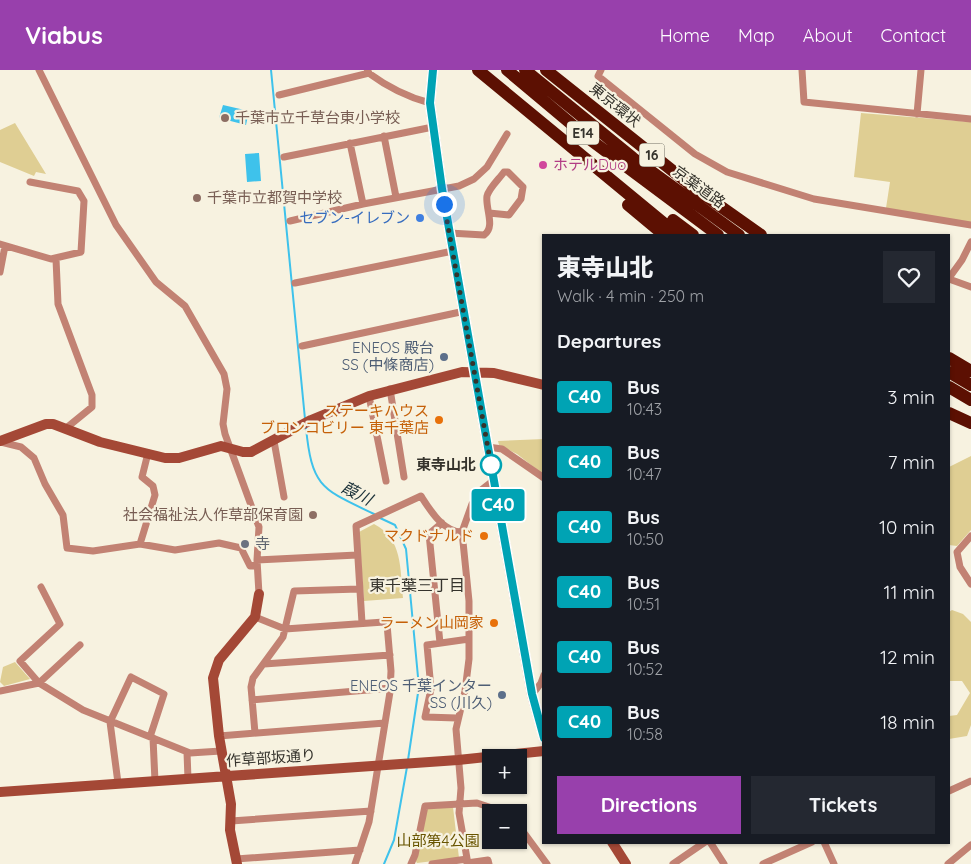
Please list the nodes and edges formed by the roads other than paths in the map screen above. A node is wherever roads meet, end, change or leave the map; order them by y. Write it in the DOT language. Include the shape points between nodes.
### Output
graph roads {
  1 [pos="39,70"];
  2 [pos="468,70"];
  3 [pos="478,70"];
  4 [pos="507,70"];
  5 [pos="525,70"];
  6 [pos="546,70"];
  7 [pos="601,70"];
  8 [pos="802,70"];
  9 [pos="921,70"];
  10 [pos="366,72"];
  11 [pos="434,72"];
  12 [pos="279,95"];
  13 [pos="430,103"];
  14 [pos="917,114"];
  15 [pos="971,119"];
  16 [pos="531,122"];
  17 [pos="434,127"];
  18 [pos="507,134"];
  19 [pos="384,136"];
  20 [pos="350,143"];
  21 [pos="284,157"];
  22 [pos="30,182"];
  23 [pos="442,189"];
  24 [pos="664,189"];
  25 [pos="396,197"];
  26 [pos="363,204"];
  27 [pos="489,213"];
  28 [pos="290,221"];
  29 [pos="971,225"];
  30 [pos="450,233"];
  31 [pos="663,234"];
  32 [pos="677,234"];
  33 [pos="692,234"];
  34 [pos="717,234"];
  35 [pos="737,234"];
  36 [pos="760,234"];
  37 [pos="971,242"];
  38 [pos="3,245"];
  39 [pos="453,251"];
  40 [pos="56,259"];
  41 [pos="0,272"];
  42 [pos="950,278"];
  43 [pos="950,279"];
  44 [pos="295,283"];
  45 [pos="971,287"];
  46 [pos="465,311"];
  47 [pos="302,346"];
  48 [pos="950,359"];
  49 [pos="971,371"];
  50 [pos="474,372"];
  51 [pos="950,373"];
  52 [pos="542,385"];
  53 [pos="971,385"];
  54 [pos="950,388"];
  55 [pos="390,389"];
  56 [pos="369,396"];
  57 [pos="950,396"];
  58 [pos="971,400"];
  59 [pos="971,407"];
  60 [pos="950,413"];
  61 [pos="971,423"];
  62 [pos="65,429"];
  63 [pos="274,441"];
  64 [pos="0,442"];
  65 [pos="488,447"];
  66 [pos="230,448"];
  67 [pos="148,453"];
  68 [pos="404,477"];
  69 [pos="542,477"];
  70 [pos="494,480"];
  71 [pos="386,481"];
  72 [pos="284,497"];
  73 [pos="442,523"];
  74 [pos="462,532"];
  75 [pos="971,536"];
  76 [pos="140,544"];
  77 [pos="358,555"];
  78 [pos="257,562"];
  79 [pos="971,584"];
  80 [pos="41,587"];
  81 [pos="359,589"];
  82 [pos="259,594"];
  83 [pos="255,617"];
  84 [pos="362,623"];
  85 [pos="285,629"];
  86 [pos="469,639"];
  87 [pos="440,643"];
  88 [pos="80,645"];
  89 [pos="390,655"];
  90 [pos="264,664"];
  91 [pos="542,681"];
  92 [pos="40,683"];
  93 [pos="391,688"];
  94 [pos="0,691"];
  95 [pos="532,694"];
  96 [pos="252,700"];
  97 [pos="457,718"];
  98 [pos="110,722"];
  99 [pos="385,723"];
  100 [pos="542,731"];
  101 [pos="255,733"];
  102 [pos="219,736"];
  103 [pos="152,738"];
  104 [pos="221,750"];
  105 [pos="542,751"];
  106 [pos="187,752"];
  107 [pos="458,760"];
  108 [pos="379,765"];
  109 [pos="225,776"];
  110 [pos="188,779"];
  111 [pos="155,781"];
  112 [pos="971,781"];
  113 [pos="118,783"];
  114 [pos="950,791"];
  115 [pos="0,792"];
  116 [pos="458,803"];
  117 [pos="484,804"];
  118 [pos="371,811"];
  119 [pos="231,821"];
  120 [pos="527,837"];
  121 [pos="613,844"];
  122 [pos="702,844"];
  123 [pos="711,844"];
  124 [pos="808,844"];
  125 [pos="825,844"];
  126 [pos="971,845"];
  127 [pos="360,850"];
  128 [pos="236,861"];
  129 [pos="467,862"];
  130 [pos="355,864"];
  131 [pos="411,864"];
  132 [pos="432,864"];
  133 [pos="489,864"];
  134 [pos="547,864"];
  135 [pos="626,864"];
  136 [pos="673,864"];
  137 [pos="724,864"];
  138 [pos="763,864"];
  139 [pos="834,864"];
  140 [pos="948,864"];
  1 -- 66 [label="street" via="116,225 156,282 185,306 224,374 228,389 223,424"];
  2 -- 16 [label="highway"];
  3 -- 32 [label="highway"];
  4 -- 24 [label="highway, 京葉道路 / E14" via="588,138"];
  5 -- 24 [label="highway, 京葉道路 / E14"];
  6 -- 36 [label="highway, 東京環状 / 16" via="685,181"];
  7 -- 29 [label="street" via="598,76 688,148 727,172 814,199"];
  8 -- 14 [label="street" via="804,102"];
  9 -- 14 [label="street"];
  10 -- 12 [label="street"];
  10 -- 13 [label="street" via="412,98"];
  11 -- 13 [label="street"];
  13 -- 17 [label="street"];
  14 -- 15 [label="street"];
  16 -- 31 [label="highway"];
  16 -- 33 [label="highway" via="597,159"];
  17 -- 19 [label="street"];
  17 -- 23 [label="street"];
  18 -- 23 [label="street" via="487,167 474,179"];
  19 -- 20 [label="street"];
  19 -- 25 [label="street"];
  20 -- 21 [label="street"];
  20 -- 26 [label="street"];
  22 -- 40 [label="street" via="72,188 82,196 81,252"];
  23 -- 25 [label="street"];
  23 -- 30 [label="street"];
  24 -- 34 [label="highway, 京葉道路 / E14"];
  24 -- 35 [label="highway, 京葉道路 / E14"];
  25 -- 26 [label="street"];
  26 -- 28 [label="street"];
  27 -- 27 [label="street" via="488,192 504,172 508,172 523,186 522,199 509,215"];
  27 -- 30 [label="street" via="490,227 484,235"];
  30 -- 39 [label="street"];
  37 -- 42 [label="street"];
  38 -- 40 [label="street"];
  38 -- 41 [label="street"];
  39 -- 44 [label="street"];
  39 -- 46 [label="street"];
  40 -- 62 [label="street" via="58,304 92,395 92,407"];
  43 -- 45 [label="street"];
  46 -- 47 [label="street"];
  46 -- 50 [label="street"];
  48 -- 49 [label="highway"];
  50 -- 52 [label="street" via="494,373"];
  50 -- 55 [label="street"];
  50 -- 65 [label="street"];
  51 -- 53 [label="highway"];
  54 -- 58 [label="highway"];
  55 -- 56 [label="street"];
  55 -- 68 [label="street"];
  56 -- 63 [label="street" via="311,420"];
  56 -- 71 [label="street"];
  57 -- 59 [label="highway"];
  60 -- 61 [label="highway"];
  62 -- 64 [label="street" via="46,424"];
  62 -- 67 [label="street" via="100,442"];
  63 -- 66 [label="street" via="252,452"];
  63 -- 72 [label="street"];
  64 -- 76 [label="street" via="21,447 34,458 63,515 67,548 93,551"];
  65 -- 69 [label="street" via="502,449"];
  65 -- 70 [label="street"];
  66 -- 67 [label="street" via="221,446 179,458"];
  66 -- 78 [label="street" via="259,527"];
  67 -- 76 [label="street" via="142,477 153,486 155,495"];
  70 -- 74 [label="street" via="480,491 472,504"];
  70 -- 95 [label="street"];
  73 -- 74 [label="street"];
  73 -- 77 [label="street" via="421,496 356,526"];
  73 -- 87 [label="street" via="429,534"];
  74 -- 86 [label="street"];
  75 -- 79 [label="street" via="957,552 960,567"];
  76 -- 78 [label="street" via="175,550 220,543 241,548 250,566"];
  77 -- 78 [label="street"];
  77 -- 81 [label="street"];
  78 -- 82 [label="street"];
  80 -- 92 [label="street" via="60,624 20,661"];
  81 -- 84 [label="street"];
  81 -- 85 [label="street" via="294,591"];
  82 -- 83 [label="street"];
  83 -- 85 [label="street"];
  83 -- 102 [label="street" via="214,668 213,692"];
  84 -- 85 [label="street"];
  84 -- 89 [label="street" via="386,624"];
  85 -- 90 [label="street"];
  86 -- 87 [label="street"];
  86 -- 97 [label="street" via="468,674"];
  87 -- 97 [label="street" via="427,645 431,690 425,717"];
  88 -- 92 [label="street"];
  89 -- 90 [label="street"];
  89 -- 93 [label="street"];
  90 -- 96 [label="street" via="253,678"];
  91 -- 95 [label="street"];
  92 -- 94 [label="street"];
  92 -- 98 [label="street" via="83,710"];
  93 -- 96 [label="street"];
  93 -- 99 [label="street"];
  95 -- 100 [label="street"];
  96 -- 101 [label="street"];
  97 -- 107 [label="street"];
  98 -- 103 [label="street"];
  98 -- 103 [label="street" via="131,677 164,694"];
  98 -- 113 [label="street"];
  99 -- 101 [label="street"];
  99 -- 108 [label="street"];
  101 -- 102 [label="street"];
  102 -- 104 [label="street"];
  103 -- 106 [label="street"];
  103 -- 111 [label="street"];
  104 -- 106 [label="street"];
  104 -- 109 [label="street"];
  105 -- 107 [label="street, 作草部坂通り"];
  106 -- 110 [label="street"];
  107 -- 108 [label="street, 作草部坂通り"];
  107 -- 116 [label="street" via="461,788"];
  108 -- 109 [label="street, 作草部坂通り"];
  108 -- 118 [label="street"];
  109 -- 110 [label="street, 作草部坂通り"];
  109 -- 119 [label="street"];
  110 -- 111 [label="street, 作草部坂通り"];
  111 -- 113 [label="street, 作草部坂通り"];
  112 -- 114 [label="street"];
  113 -- 115 [label="street, 作草部坂通り"];
  116 -- 117 [label="street"];
  116 -- 129 [label="street"];
  116 -- 131 [label="street" via="425,806"];
  118 -- 119 [label="street"];
  118 -- 127 [label="street"];
  119 -- 128 [label="street"];
  120 -- 134 [label="street"];
  121 -- 135 [label="street"];
  122 -- 136 [label="street"];
  123 -- 137 [label="street"];
  124 -- 138 [label="street"];
  125 -- 139 [label="street"];
  126 -- 140 [label="street"];
  127 -- 128 [label="street"];
  127 -- 130 [label="street"];
  129 -- 132 [label="street"];
  129 -- 133 [label="street" via="488,860"];
}
